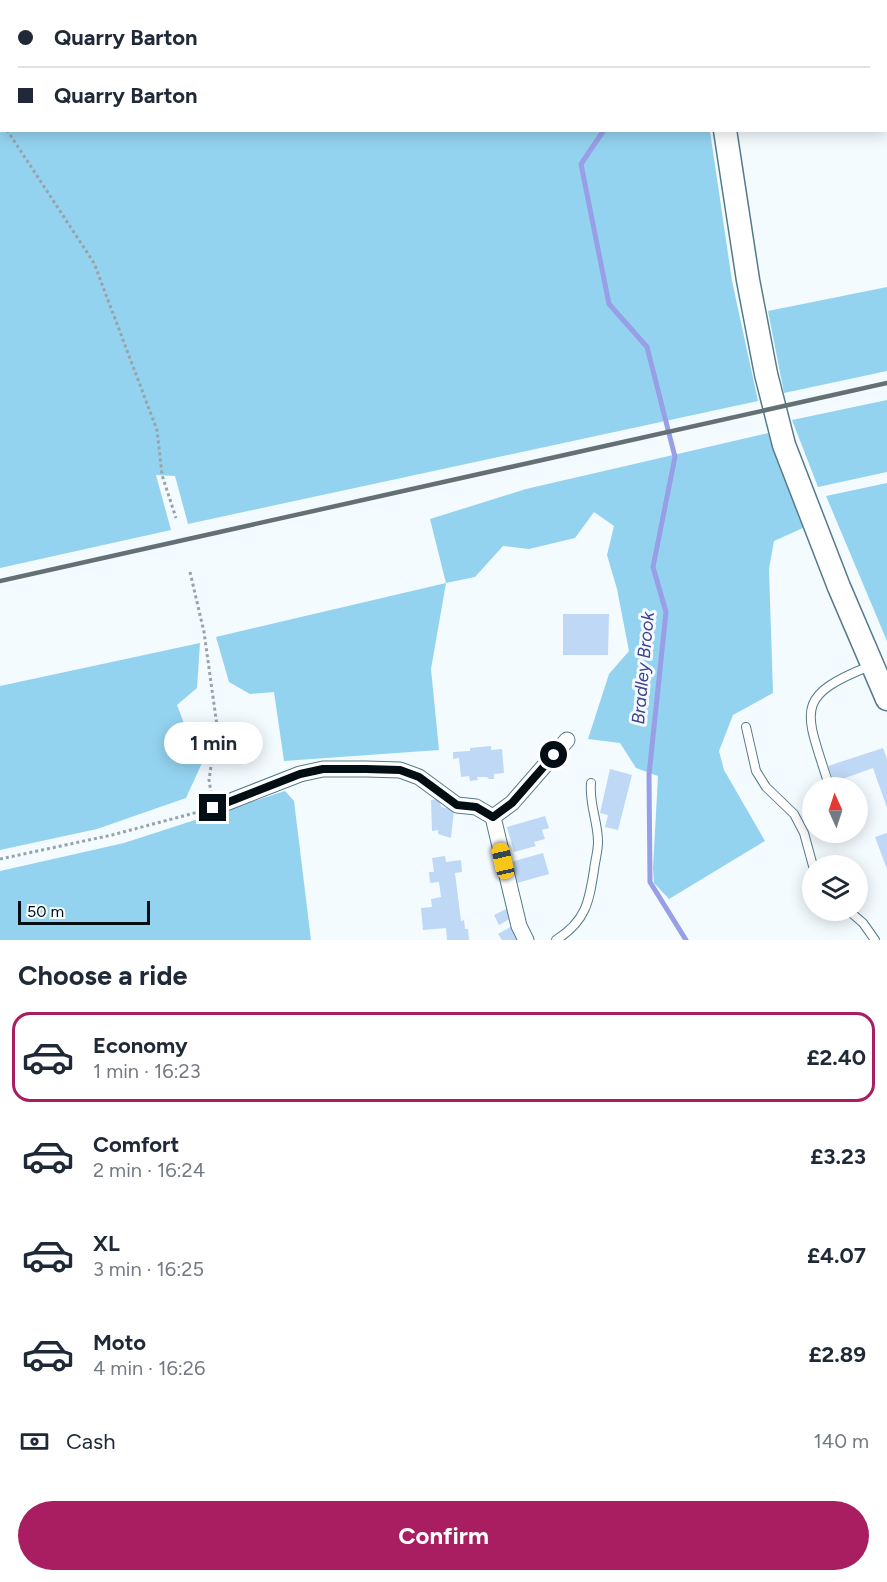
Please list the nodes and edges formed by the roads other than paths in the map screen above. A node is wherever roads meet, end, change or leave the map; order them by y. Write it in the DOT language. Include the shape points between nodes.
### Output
graph roads {
  1 [pos="725,132"];
  2 [pos="872,665"];
  3 [pos="887,699"];
  4 [pos="746,727"];
  5 [pos="567,740"];
  6 [pos="826,777"];
  7 [pos="591,783"];
  8 [pos="213,808"];
  9 [pos="493,817"];
  10 [pos="810,855"];
  11 [pos="861,921"];
  12 [pos="526,940"];
  13 [pos="556,940"];
  14 [pos="875,940"];
  1 -- 2 [label="main road" via="748,280 784,445"];
  2 -- 3 [label="main road"];
  2 -- 6 [label="lane" via="831,683 811,708 811,729"];
  4 -- 10 [label="lane" via="756,771 766,787 794,814"];
  5 -- 9 [label="street" via="512,803"];
  7 -- 13 [label="lane" via="598,842 590,900 580,920"];
  8 -- 9 [label="street" via="323,769 400,770 419,777 457,805 476,807"];
  9 -- 12 [label="street" via="519,926"];
  11 -- 14 [label="lane"];
}
